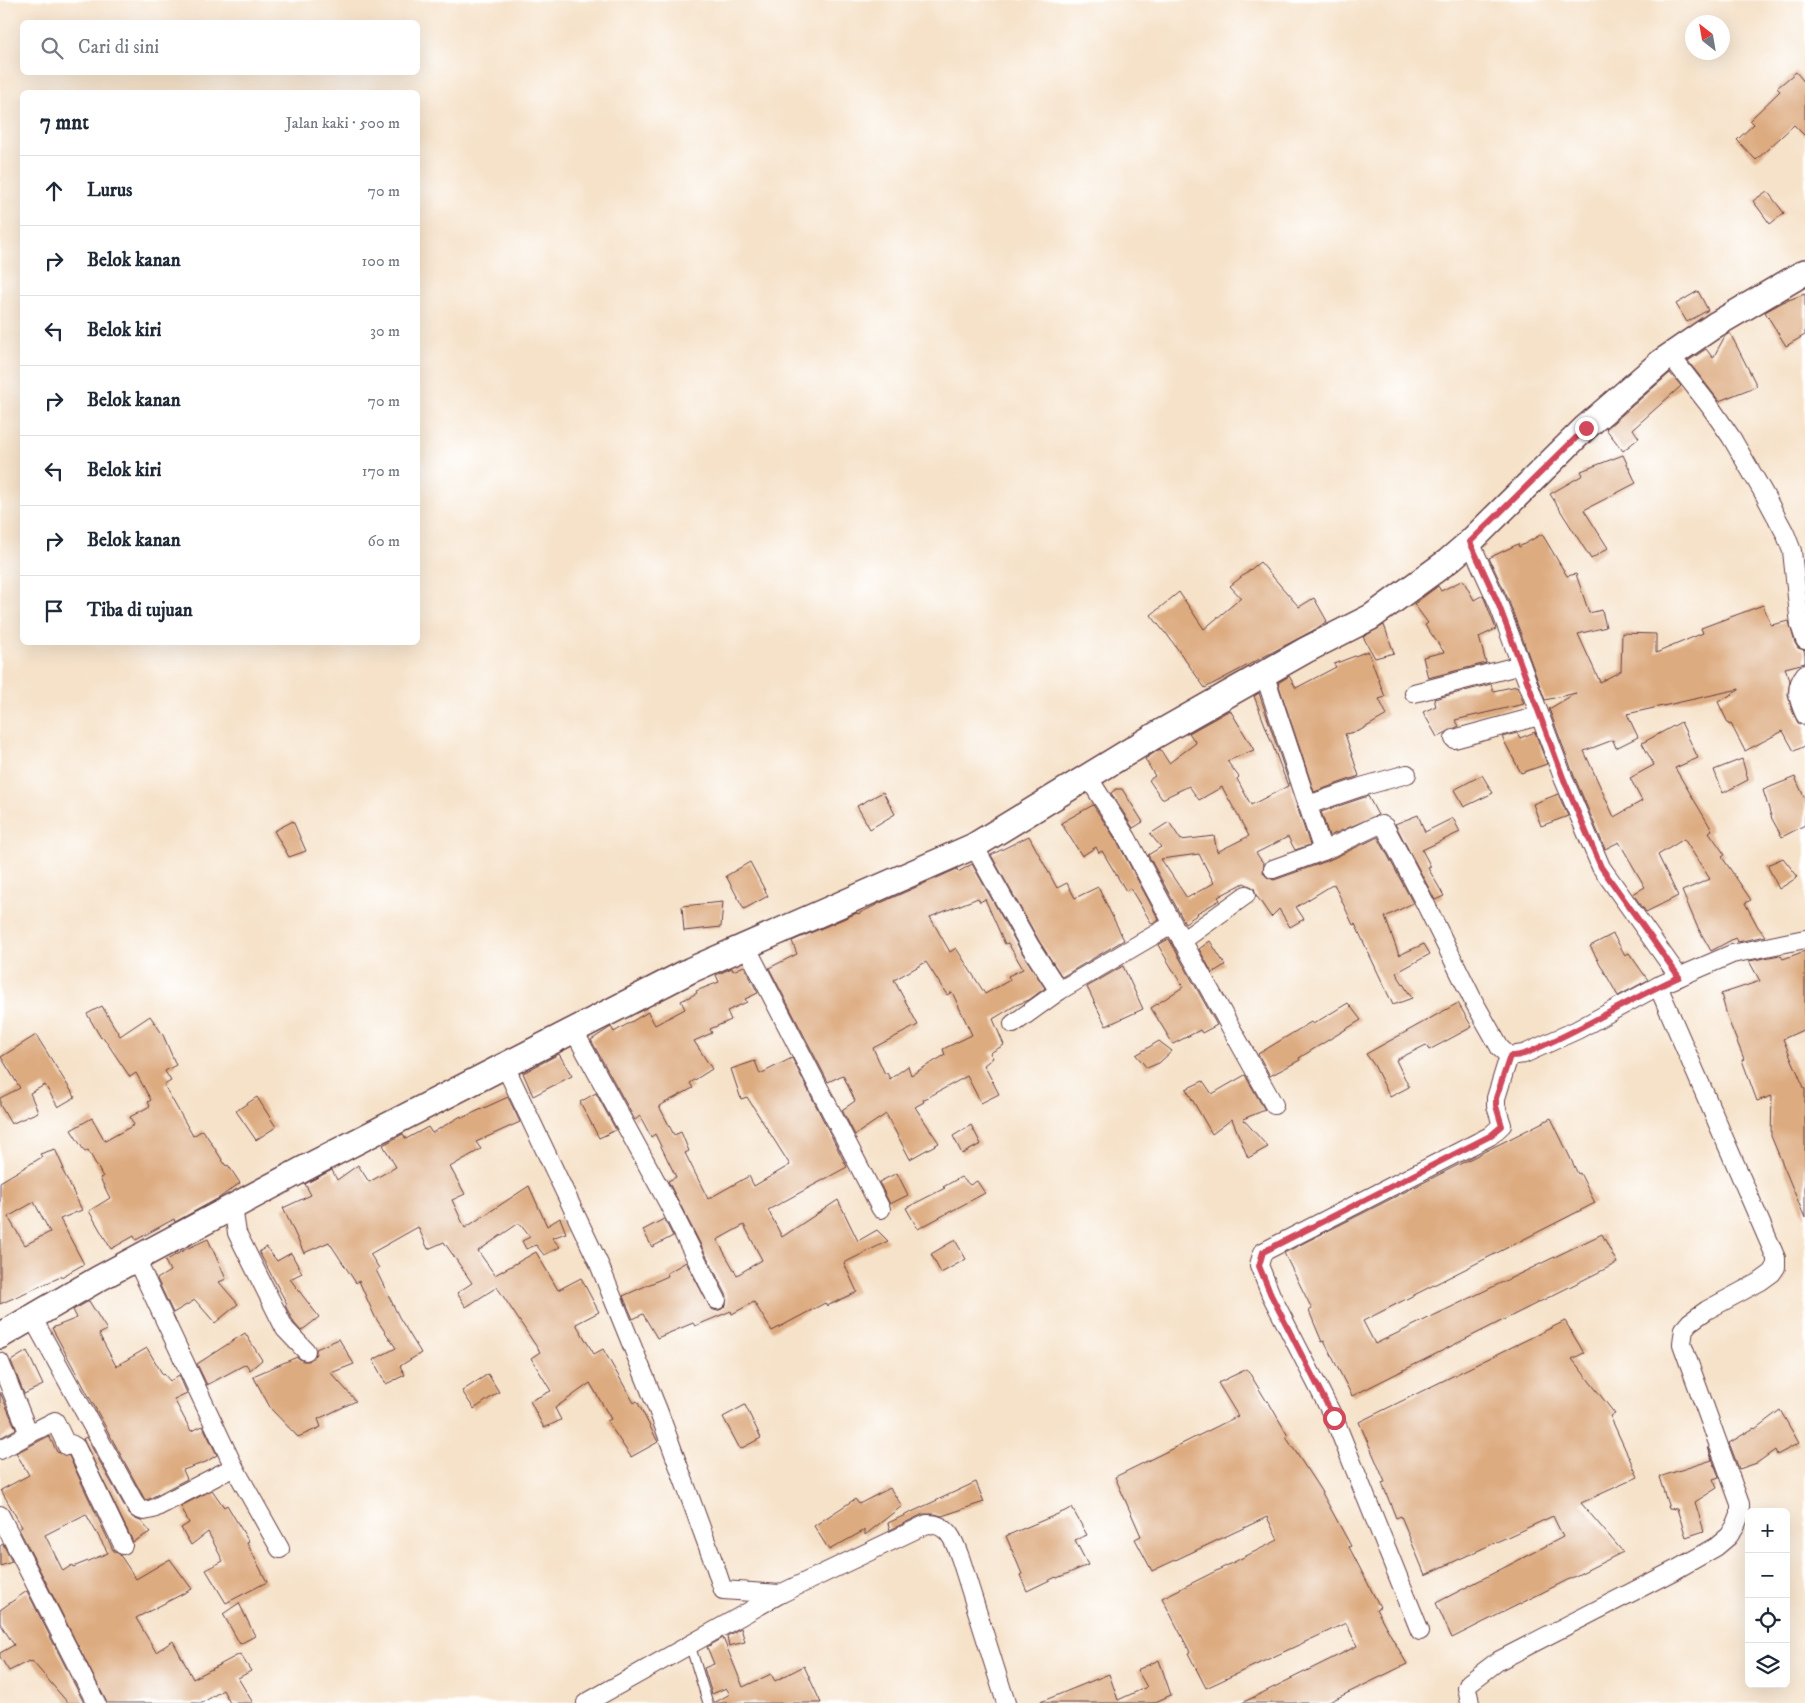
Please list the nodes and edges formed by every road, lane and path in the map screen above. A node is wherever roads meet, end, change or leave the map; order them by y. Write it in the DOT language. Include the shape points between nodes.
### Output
graph roads {
  1 [pos="1805,272"];
  2 [pos="1670,355"];
  3 [pos="1470,542"];
  4 [pos="1805,640"];
  5 [pos="1521,666"];
  6 [pos="1264,673"];
  7 [pos="1805,674"];
  8 [pos="1414,693"];
  9 [pos="1805,715"];
  10 [pos="1539,716"];
  11 [pos="1454,739"];
  12 [pos="1407,774"];
  13 [pos="1088,777"];
  14 [pos="1308,805"];
  15 [pos="974,846"];
  16 [pos="1323,851"];
  17 [pos="1273,869"];
  18 [pos="1246,895"];
  19 [pos="1173,924"];
  20 [pos="1805,938"];
  21 [pos="1182,941"];
  22 [pos="746,946"];
  23 [pos="1679,977"];
  24 [pos="1658,986"];
  25 [pos="1059,991"];
  26 [pos="1013,1024"];
  27 [pos="574,1031"];
  28 [pos="1510,1056"];
  29 [pos="505,1066"];
  30 [pos="1274,1105"];
  31 [pos="233,1207"];
  32 [pos="881,1209"];
  33 [pos="136,1259"];
  34 [pos="717,1300"];
  35 [pos="32,1317"];
  36 [pos="0,1336"];
  37 [pos="306,1351"];
  38 [pos="0,1362"];
  39 [pos="28,1434"];
  40 [pos="0,1450"];
  41 [pos="234,1467"];
  42 [pos="0,1514"];
  43 [pos="124,1546"];
  44 [pos="280,1549"];
  45 [pos="780,1594"];
  46 [pos="1420,1631"];
  47 [pos="690,1645"];
  48 [pos="96,1703"];
  49 [pos="586,1703"];
  50 [pos="708,1703"];
  51 [pos="1006,1703"];
  52 [pos="1470,1703"];
  1 -- 2 [label="street"];
  2 -- 3 [label="street" via="1586,428"];
  2 -- 4 [label="street" via="1731,437 1785,533 1792,551 1800,625"];
  3 -- 5 [label="street" via="1498,603"];
  3 -- 6 [label="street" via="1370,617"];
  5 -- 8 [label="street"];
  5 -- 10 [label="street"];
  6 -- 13 [label="street"];
  6 -- 14 [label="street"];
  7 -- 9 [label="street" via="1797,692"];
  10 -- 11 [label="street"];
  10 -- 23 [label="street" via="1601,867"];
  12 -- 14 [label="street"];
  13 -- 15 [label="street"];
  13 -- 19 [label="street" via="1127,838"];
  14 -- 16 [label="street"];
  15 -- 22 [label="street"];
  15 -- 25 [label="street"];
  16 -- 17 [label="street"];
  16 -- 28 [label="street" via="1376,826 1385,827 1474,1002 1500,1048"];
  18 -- 21 [label="street"];
  19 -- 21 [label="street"];
  19 -- 25 [label="street"];
  20 -- 23 [label="street" via="1732,954"];
  21 -- 30 [label="street"];
  22 -- 27 [label="street" via="691,970"];
  22 -- 32 [label="street"];
  23 -- 24 [label="street"];
  24 -- 28 [label="street" via="1577,1030 1524,1054"];
  24 -- 52 [label="street" via="1776,1258 1772,1274 1706,1310 1690,1322 1682,1336 1682,1344 1740,1504 1740,1515 1729,1536 1716,1547 1498,1662 1469,1683"];
  25 -- 26 [label="street"];
  27 -- 29 [label="street"];
  27 -- 34 [label="street"];
  28 -- 46 [label="street" via="1496,1098 1502,1126 1481,1140 1263,1252 1259,1266 1334,1418"];
  29 -- 31 [label="street"];
  29 -- 45 [label="street" via="599,1264 658,1410 723,1590"];
  31 -- 33 [label="street"];
  31 -- 37 [label="street" via="237,1232 285,1329"];
  33 -- 35 [label="street"];
  33 -- 41 [label="street"];
  35 -- 36 [label="street"];
  35 -- 41 [label="street" via="138,1509 153,1509"];
  38 -- 39 [label="street"];
  39 -- 40 [label="street"];
  39 -- 43 [label="street" via="55,1421 67,1446 76,1447"];
  41 -- 44 [label="street"];
  42 -- 48 [label="street"];
  45 -- 47 [label="street"];
  45 -- 51 [label="street" via="927,1524 940,1525 954,1541"];
  47 -- 49 [label="street"];
  47 -- 50 [label="lane"];
}
